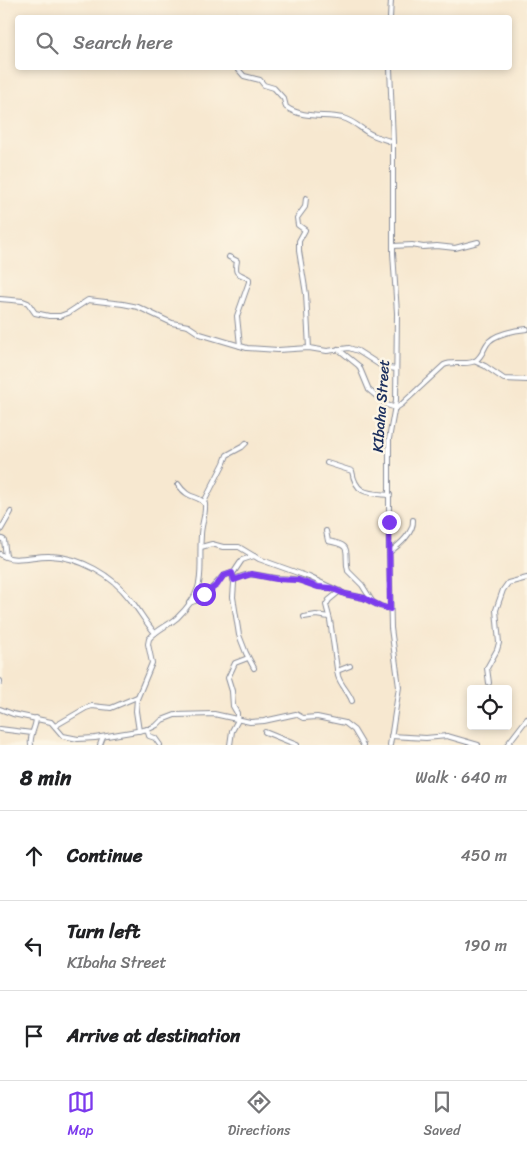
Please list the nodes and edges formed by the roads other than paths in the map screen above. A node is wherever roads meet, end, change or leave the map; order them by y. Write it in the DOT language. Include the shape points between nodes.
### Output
graph roads {
  1 [pos="391,0"];
  2 [pos="390,15"];
  3 [pos="239,70"];
  4 [pos="390,70"];
  5 [pos="393,142"];
  6 [pos="306,198"];
  7 [pos="478,242"];
  8 [pos="393,246"];
  9 [pos="228,257"];
  10 [pos="0,300"];
  11 [pos="527,328"];
  12 [pos="240,346"];
  13 [pos="309,348"];
  14 [pos="338,349"];
  15 [pos="474,361"];
  16 [pos="396,369"];
  17 [pos="527,380"];
  18 [pos="394,408"];
  19 [pos="246,443"];
  20 [pos="327,463"];
  21 [pos="178,484"];
  22 [pos="390,495"];
  23 [pos="204,502"];
  24 [pos="11,512"];
  25 [pos="413,520"];
  26 [pos="0,531"];
  27 [pos="326,531"];
  28 [pos="0,538"];
  29 [pos="201,547"];
  30 [pos="390,552"];
  31 [pos="0,554"];
  32 [pos="254,556"];
  33 [pos="6,557"];
  34 [pos="232,573"];
  35 [pos="527,578"];
  36 [pos="234,580"];
  37 [pos="331,588"];
  38 [pos="340,591"];
  39 [pos="372,602"];
  40 [pos="189,603"];
  41 [pos="390,609"];
  42 [pos="304,617"];
  43 [pos="329,617"];
  44 [pos="155,634"];
  45 [pos="248,658"];
  46 [pos="350,666"];
  47 [pos="254,668"];
  48 [pos="337,671"];
  49 [pos="489,683"];
  50 [pos="137,697"];
  51 [pos="352,701"];
  52 [pos="0,710"];
  53 [pos="36,718"];
  54 [pos="527,719"];
  55 [pos="237,720"];
  56 [pos="55,726"];
  57 [pos="0,729"];
  58 [pos="147,729"];
  59 [pos="140,731"];
  60 [pos="265,732"];
  61 [pos="32,733"];
  62 [pos="391,736"];
  63 [pos="103,737"];
  64 [pos="31,745"];
  65 [pos="100,745"];
  66 [pos="160,745"];
  67 [pos="230,745"];
  68 [pos="296,745"];
  69 [pos="363,745"];
  70 [pos="390,745"];
  71 [pos="478,745"];
  72 [pos="507,745"];
  1 -- 2 [label="street"];
  3 -- 5 [label="street" via="244,76 274,88 291,110 310,116 344,119"];
  4 -- 5 [label="street, KIbaha Street"];
  5 -- 8 [label="street, KIbaha Street"];
  6 -- 13 [label="street" via="306,208 297,218 298,225 304,230 299,252 306,294"];
  7 -- 8 [label="street" via="452,248"];
  8 -- 16 [label="street, KIbaha Street"];
  9 -- 12 [label="street" via="237,261 237,273 249,279 238,316"];
  10 -- 12 [label="street" via="23,301 36,313 49,316 65,314 88,300 132,305 172,323 188,326 200,334"];
  11 -- 15 [label="street" via="507,332 491,340"];
  12 -- 13 [label="street" via="269,350"];
  13 -- 14 [label="street"];
  14 -- 16 [label="street" via="351,348 383,367"];
  14 -- 18 [label="street" via="359,366 369,390"];
  15 -- 17 [label="street" via="504,379"];
  15 -- 18 [label="street" via="444,365"];
  16 -- 18 [label="street, KIbaha Street"];
  18 -- 22 [label="street, KIbaha Street" via="389,439"];
  19 -- 23 [label="street" via="227,455"];
  20 -- 22 [label="street" via="352,471 354,481 362,490"];
  21 -- 23 [label="street" via="187,496"];
  22 -- 30 [label="street, KIbaha Street"];
  23 -- 29 [label="street" via="206,510 201,528"];
  24 -- 26 [label="street"];
  25 -- 30 [label="street" via="414,526"];
  27 -- 39 [label="street" via="328,541 344,545 348,571"];
  28 -- 33 [label="street" via="5,544"];
  29 -- 32 [label="street" via="212,544 236,546"];
  29 -- 40 [label="street" via="200,585"];
  30 -- 41 [label="street, KIbaha Street"];
  31 -- 33 [label="street"];
  32 -- 34 [label="street" via="242,560"];
  32 -- 37 [label="street"];
  33 -- 44 [label="street" via="50,556 91,567 130,598"];
  34 -- 36 [label="street"];
  34 -- 40 [label="street" via="223,576 214,587"];
  35 -- 49 [label="street" via="508,583 498,600 499,643 487,668"];
  36 -- 37 [label="street" via="255,574"];
  36 -- 45 [label="street" via="233,597 239,634"];
  37 -- 38 [label="street"];
  38 -- 39 [label="street"];
  38 -- 43 [label="street" via="327,602"];
  39 -- 41 [label="street"];
  40 -- 44 [label="street" via="177,618"];
  41 -- 62 [label="street, KIbaha Street" via="399,687"];
  42 -- 43 [label="street"];
  43 -- 48 [label="street"];
  44 -- 50 [label="street" via="148,644 151,667"];
  45 -- 47 [label="street"];
  45 -- 55 [label="street" via="234,663 229,675"];
  46 -- 48 [label="street"];
  48 -- 51 [label="street"];
  50 -- 56 [label="street" via="111,708 86,708"];
  50 -- 59 [label="street"];
  52 -- 53 [label="street"];
  53 -- 56 [label="street"];
  53 -- 61 [label="street"];
  54 -- 72 [label="street"];
  55 -- 58 [label="street" via="214,714 175,715"];
  55 -- 67 [label="street"];
  55 -- 69 [label="street" via="259,722 296,714 303,718 314,716 349,725"];
  56 -- 63 [label="street" via="68,738"];
  57 -- 61 [label="street"];
  58 -- 59 [label="street"];
  58 -- 66 [label="street" via="149,736"];
  59 -- 63 [label="street"];
  60 -- 68 [label="street"];
  61 -- 64 [label="street"];
  62 -- 70 [label="street, KIbaha Street"];
  62 -- 71 [label="street" via="447,736"];
  63 -- 65 [label="street"];
}
